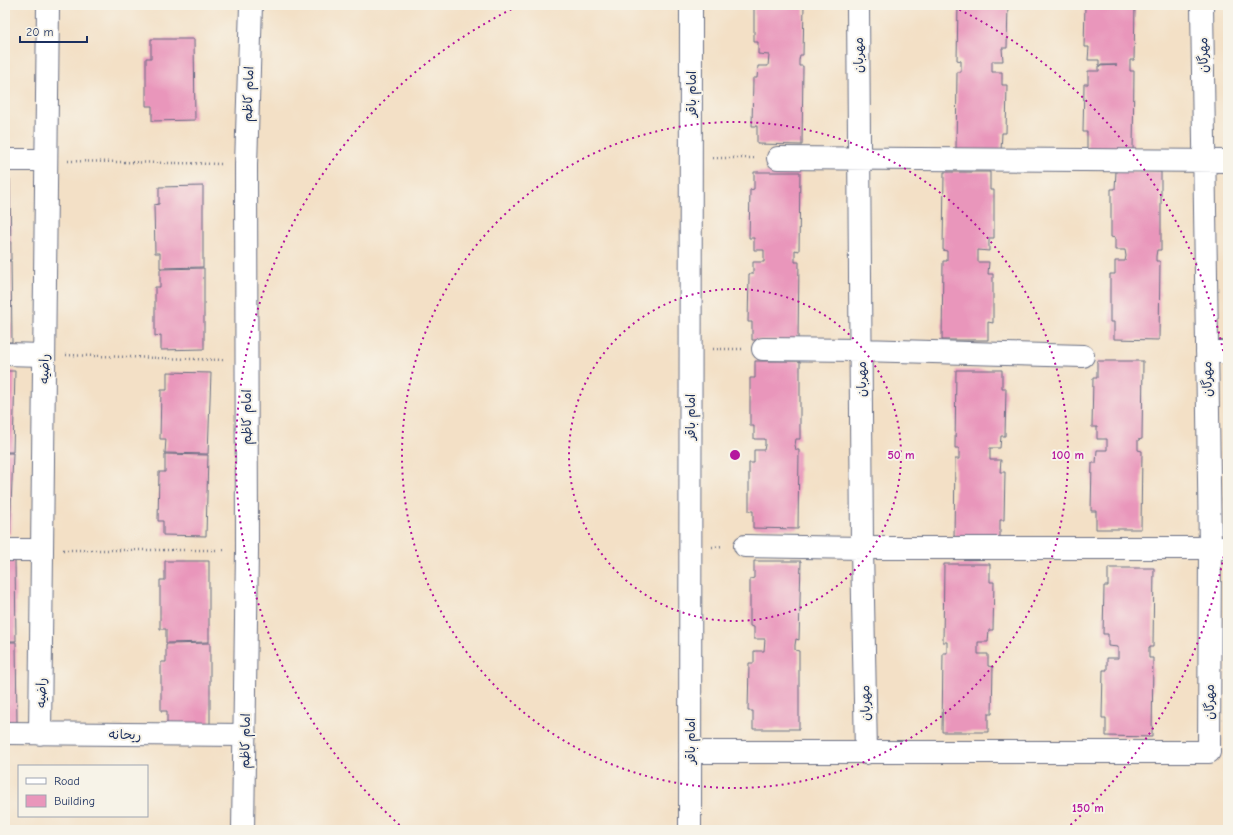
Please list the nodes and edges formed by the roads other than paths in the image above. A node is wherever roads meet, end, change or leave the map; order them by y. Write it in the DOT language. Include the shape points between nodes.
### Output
graph roads {
  1 [pos="48,5"];
  2 [pos="251,5"];
  3 [pos="691,5"];
  4 [pos="858,5"];
  5 [pos="1202,5"];
  6 [pos="778,158"];
  7 [pos="859,159"];
  8 [pos="5,160"];
  9 [pos="46,160"];
  10 [pos="1204,161"];
  11 [pos="1228,161"];
  12 [pos="763,349"];
  13 [pos="860,350"];
  14 [pos="1218,352"];
  15 [pos="5,354"];
  16 [pos="44,355"];
  17 [pos="1083,356"];
  18 [pos="745,546"];
  19 [pos="862,548"];
  20 [pos="1219,548"];
  21 [pos="5,550"];
  22 [pos="42,550"];
  23 [pos="5,733"];
  24 [pos="40,734"];
  25 [pos="245,735"];
  26 [pos="690,752"];
  27 [pos="866,753"];
  28 [pos="243,830"];
  29 [pos="690,830"];
  1 -- 9 [label="street, راضیه"];
  2 -- 25 [label="street, امام کاظم" via="246,165"];
  3 -- 26 [label="street, امام باقر"];
  4 -- 7 [label="street, مهربان"];
  5 -- 10 [label="street, مهرگان"];
  6 -- 7 [label="street"];
  7 -- 10 [label="street"];
  7 -- 13 [label="street, مهربان"];
  8 -- 9 [label="street"];
  9 -- 16 [label="street, راضیه"];
  10 -- 11 [label="street"];
  10 -- 14 [label="street, مهرگان"];
  12 -- 13 [label="street"];
  13 -- 17 [label="street"];
  13 -- 19 [label="street, مهربان"];
  14 -- 20 [label="street, مهرگان"];
  15 -- 16 [label="street"];
  16 -- 22 [label="street, راضیه"];
  18 -- 19 [label="street"];
  19 -- 20 [label="street"];
  19 -- 27 [label="street, مهربان"];
  20 -- 27 [label="street, مهرگان" via="1209,752"];
  21 -- 22 [label="street"];
  22 -- 24 [label="street, راضیه"];
  23 -- 24 [label="street, ریحانه"];
  24 -- 25 [label="street, ریحانه"];
  25 -- 28 [label="street, امام کاظم"];
  26 -- 27 [label="street"];
  26 -- 29 [label="street, امام باقر"];
}
